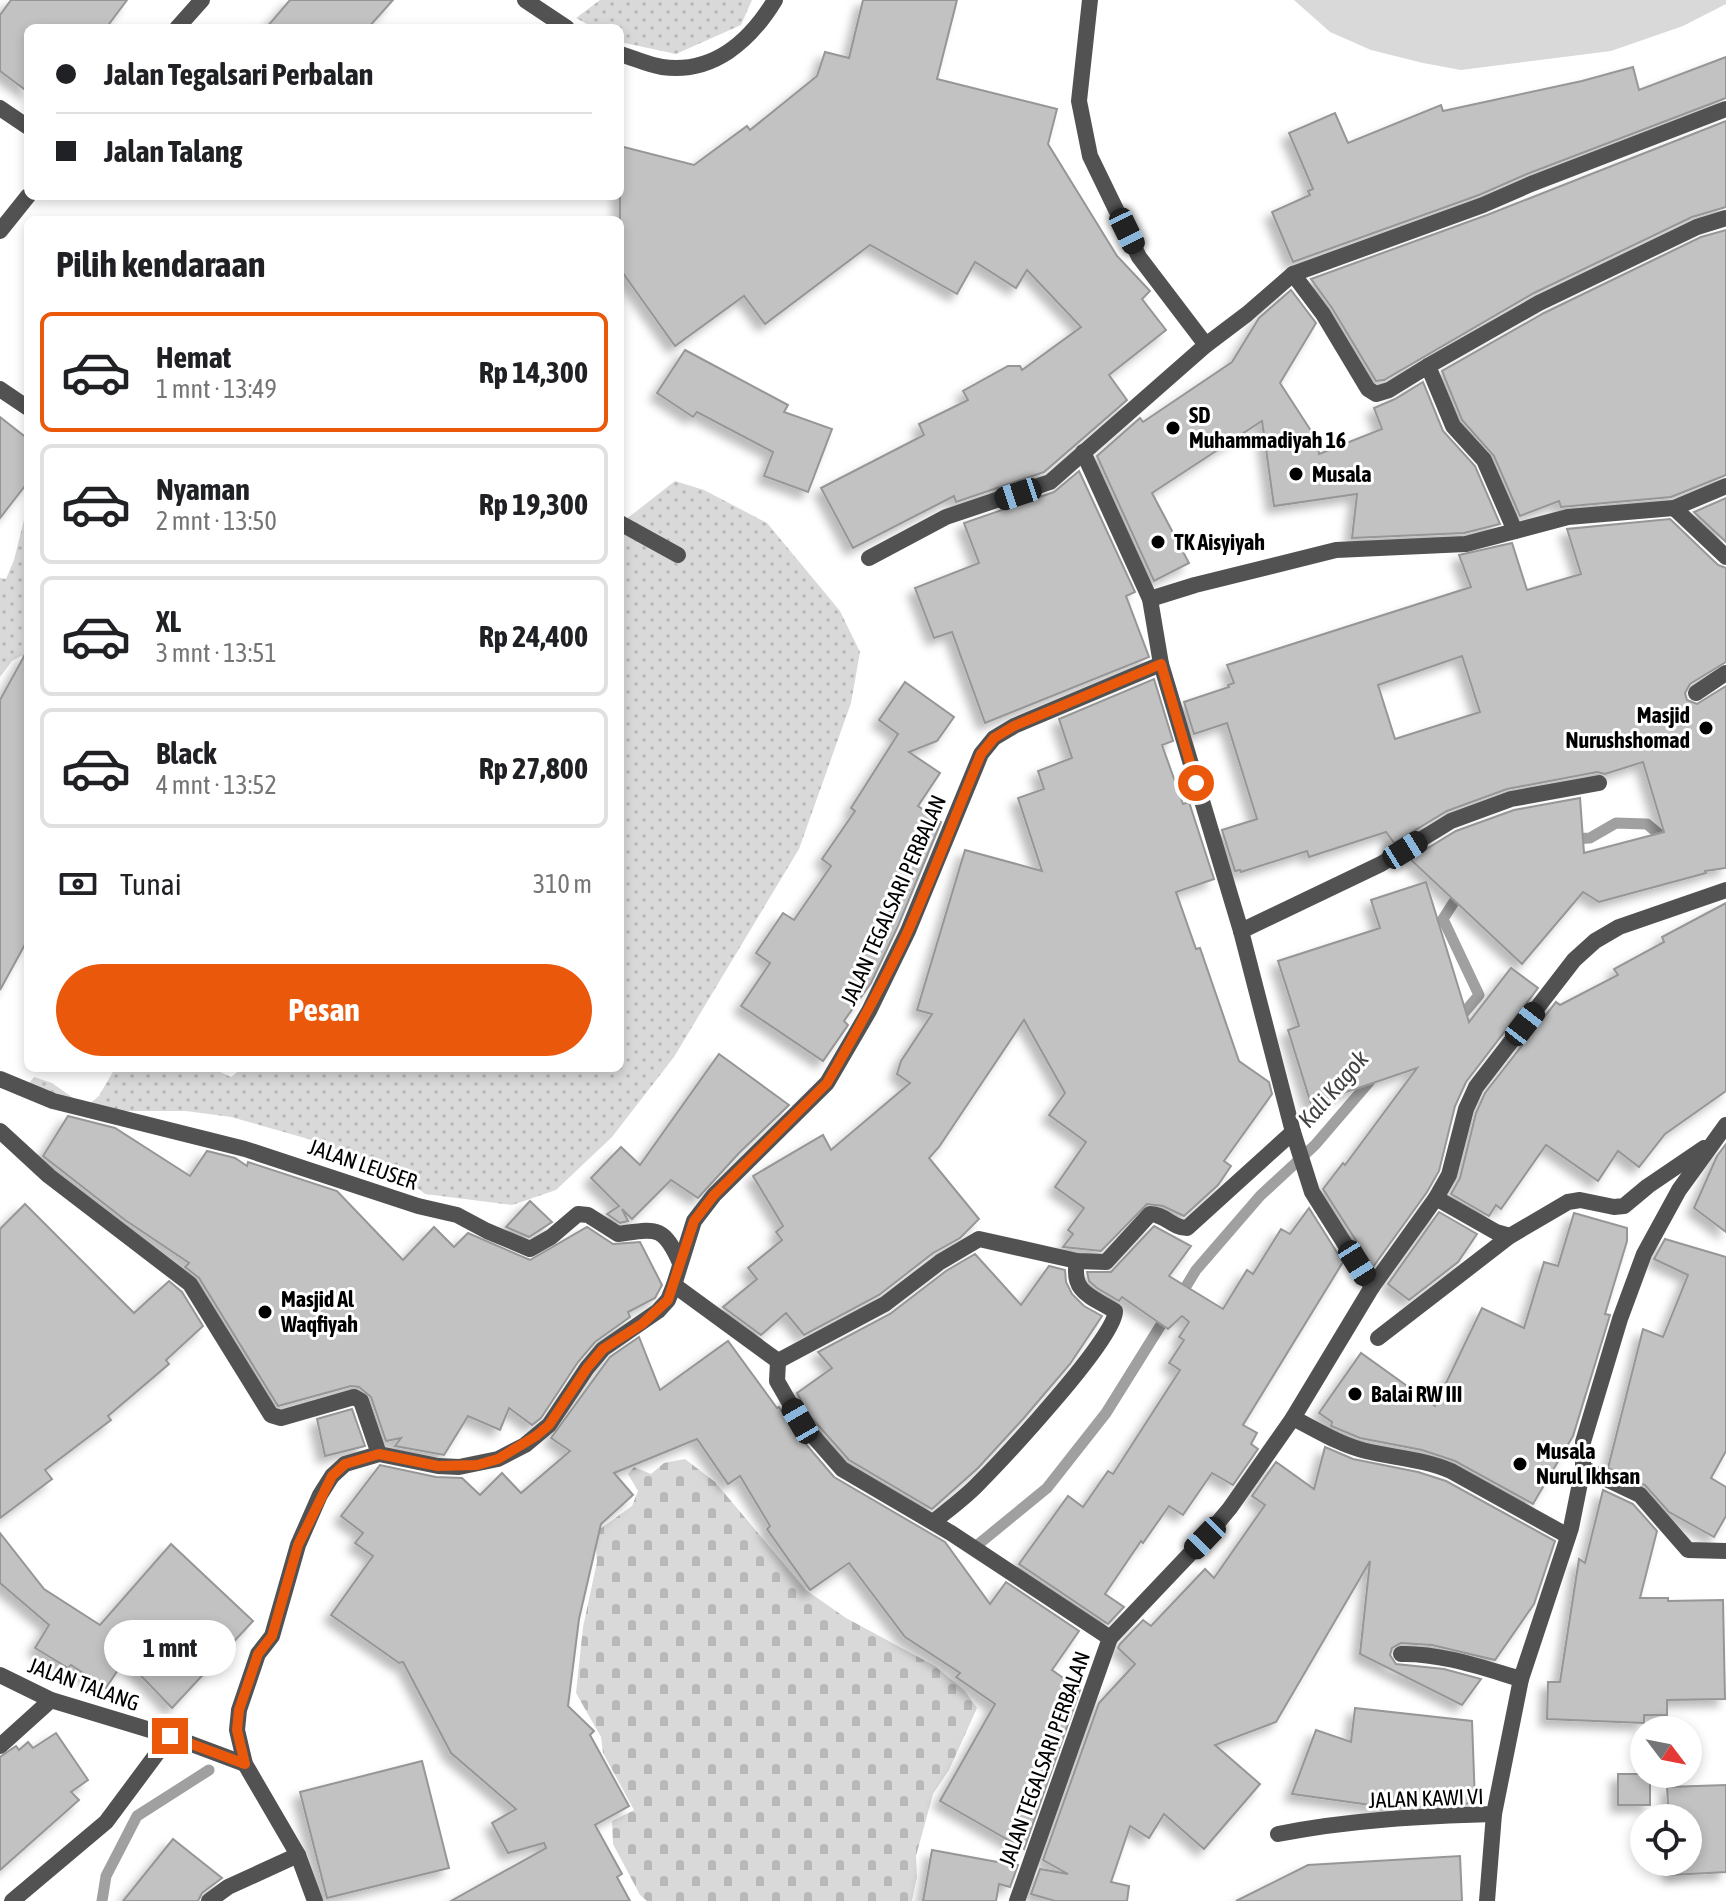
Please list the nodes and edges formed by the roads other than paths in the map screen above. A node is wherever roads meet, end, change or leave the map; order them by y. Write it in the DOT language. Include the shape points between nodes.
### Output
graph roads {
  1 [pos="202,0"];
  2 [pos="525,0"];
  3 [pos="775,0"];
  4 [pos="1090,0"];
  5 [pos="181,24"];
  6 [pos="561,24"];
  7 [pos="624,55"];
  8 [pos="0,108"];
  9 [pos="1726,109"];
  10 [pos="24,124"];
  11 [pos="25,200"];
  12 [pos="1726,218"];
  13 [pos="0,231"];
  14 [pos="1293,274"];
  15 [pos="1206,345"];
  16 [pos="1428,366"];
  17 [pos="0,389"];
  18 [pos="24,405"];
  19 [pos="1083,452"];
  20 [pos="1726,486"];
  21 [pos="1674,508"];
  22 [pos="624,525"];
  23 [pos="1515,531"];
  24 [pos="678,555"];
  25 [pos="1726,557"];
  26 [pos="869,558"];
  27 [pos="1150,599"];
  28 [pos="1161,664"];
  29 [pos="1726,673"];
  30 [pos="1696,693"];
  31 [pos="1599,783"];
  32 [pos="1726,890"];
  33 [pos="1241,931"];
  34 [pos="0,1079"];
  35 [pos="1726,1125"];
  36 [pos="0,1131"];
  37 [pos="1296,1140"];
  38 [pos="1715,1141"];
  39 [pos="1436,1198"];
  40 [pos="1510,1236"];
  41 [pos="1077,1261"];
  42 [pos="680,1263"];
  43 [pos="674,1285"];
  44 [pos="1372,1287"];
  45 [pos="1378,1338"];
  46 [pos="778,1361"];
  47 [pos="1293,1418"];
  48 [pos="379,1454"];
  49 [pos="1583,1468"];
  50 [pos="933,1522"];
  51 [pos="1568,1536"];
  52 [pos="1726,1551"];
  53 [pos="1110,1638"];
  54 [pos="1401,1654"];
  55 [pos="0,1675"];
  56 [pos="1521,1679"];
  57 [pos="51,1700"];
  58 [pos="170,1736"];
  59 [pos="0,1746"];
  60 [pos="245,1764"];
  61 [pos="1494,1814"];
  62 [pos="1278,1834"];
  63 [pos="298,1855"];
  64 [pos="12,1901"];
  65 [pos="209,1901"];
  66 [pos="315,1901"];
  67 [pos="1017,1901"];
  68 [pos="1487,1901"];
  1 -- 5 [label="street"];
  2 -- 6 [label="street"];
  3 -- 7 [label="street" via="750,34 721,58 689,68 660,67"];
  4 -- 15 [label="street" via="1079,101 1090,156 1139,257"];
  8 -- 10 [label="street"];
  9 -- 14 [label="street"];
  11 -- 13 [label="street"];
  12 -- 16 [label="street" via="1539,303"];
  14 -- 15 [label="street"];
  14 -- 16 [label="street" via="1368,389 1376,394 1389,390"];
  15 -- 19 [label="street"];
  16 -- 23 [label="street" via="1453,426 1484,460"];
  17 -- 18 [label="street"];
  19 -- 26 [label="street" via="1050,482 946,517"];
  19 -- 27 [label="street"];
  20 -- 21 [label="street"];
  21 -- 23 [label="street" via="1568,517"];
  21 -- 25 [label="street"];
  22 -- 24 [label="street"];
  23 -- 27 [label="street" via="1466,544 1336,550"];
  27 -- 28 [label="street"];
  28 -- 33 [label="street"];
  28 -- 42 [label="street, JALAN TEGALSARI PERBALAN" via="1014,726 981,754 908,931 827,1083 714,1195 694,1221"];
  29 -- 30 [label="street"];
  31 -- 33 [label="street" via="1511,799 1451,821 1381,864"];
  32 -- 39 [label="street, JALAN TEGALSARI PERBALAN" via="1619,927 1574,960 1476,1087 1449,1175"];
  33 -- 37 [label="street"];
  34 -- 42 [label="street, JALAN LEUSER" via="53,1101 254,1151 457,1215 530,1249 578,1214 618,1234 658,1231 666,1235"];
  35 -- 38 [label="street"];
  36 -- 48 [label="street" via="49,1176 190,1284 271,1415 281,1418 354,1397 361,1401"];
  37 -- 41 [label="street" via="1187,1228 1150,1214 1106,1262"];
  37 -- 44 [label="street" via="1312,1192"];
  38 -- 40 [label="street" via="1624,1206 1568,1202"];
  38 -- 49 [label="street" via="1679,1190 1644,1254 1583,1442"];
  39 -- 40 [label="street"];
  39 -- 44 [label="street, JALAN TEGALSARI PERBALAN"];
  40 -- 45 [label="street"];
  41 -- 46 [label="street" via="979,1239 885,1304"];
  41 -- 50 [label="street" via="1078,1287 1115,1311 1111,1327 1090,1359 975,1487"];
  42 -- 43 [label="street, JALAN TEGALSARI PERBALAN"];
  43 -- 46 [label="street"];
  43 -- 48 [label="street, JALAN TEGALSARI PERBALAN" via="658,1311 603,1349 549,1425 525,1445 498,1459 459,1467"];
  44 -- 47 [label="street, JALAN TEGALSARI PERBALAN"];
  46 -- 50 [label="street" via="777,1381 800,1421 842,1469"];
  47 -- 51 [label="street" via="1343,1444 1434,1463"];
  47 -- 53 [label="street, JALAN TEGALSARI PERBALAN" via="1213,1528"];
  48 -- 60 [label="street" via="345,1464 332,1476 298,1545 272,1636 258,1654 239,1710 237,1730"];
  49 -- 51 [label="street"];
  49 -- 52 [label="street" via="1640,1495 1690,1551"];
  50 -- 53 [label="street"];
  51 -- 56 [label="street"];
  53 -- 67 [label="street, JALAN TEGALSARI PERBALAN"];
  54 -- 56 [label="street" via="1469,1664"];
  55 -- 57 [label="street, JALAN TALANG"];
  56 -- 61 [label="street"];
  57 -- 58 [label="street, JALAN TALANG"];
  57 -- 59 [label="street"];
  58 -- 60 [label="street, JALAN TALANG"];
  58 -- 64 [label="street" via="106,1822"];
  60 -- 63 [label="street"];
  61 -- 62 [label="street, JALAN KAWI VI" via="1413,1817"];
  61 -- 68 [label="street, JALAN KAWI VI"];
  63 -- 65 [label="street"];
  63 -- 66 [label="street"];
}
